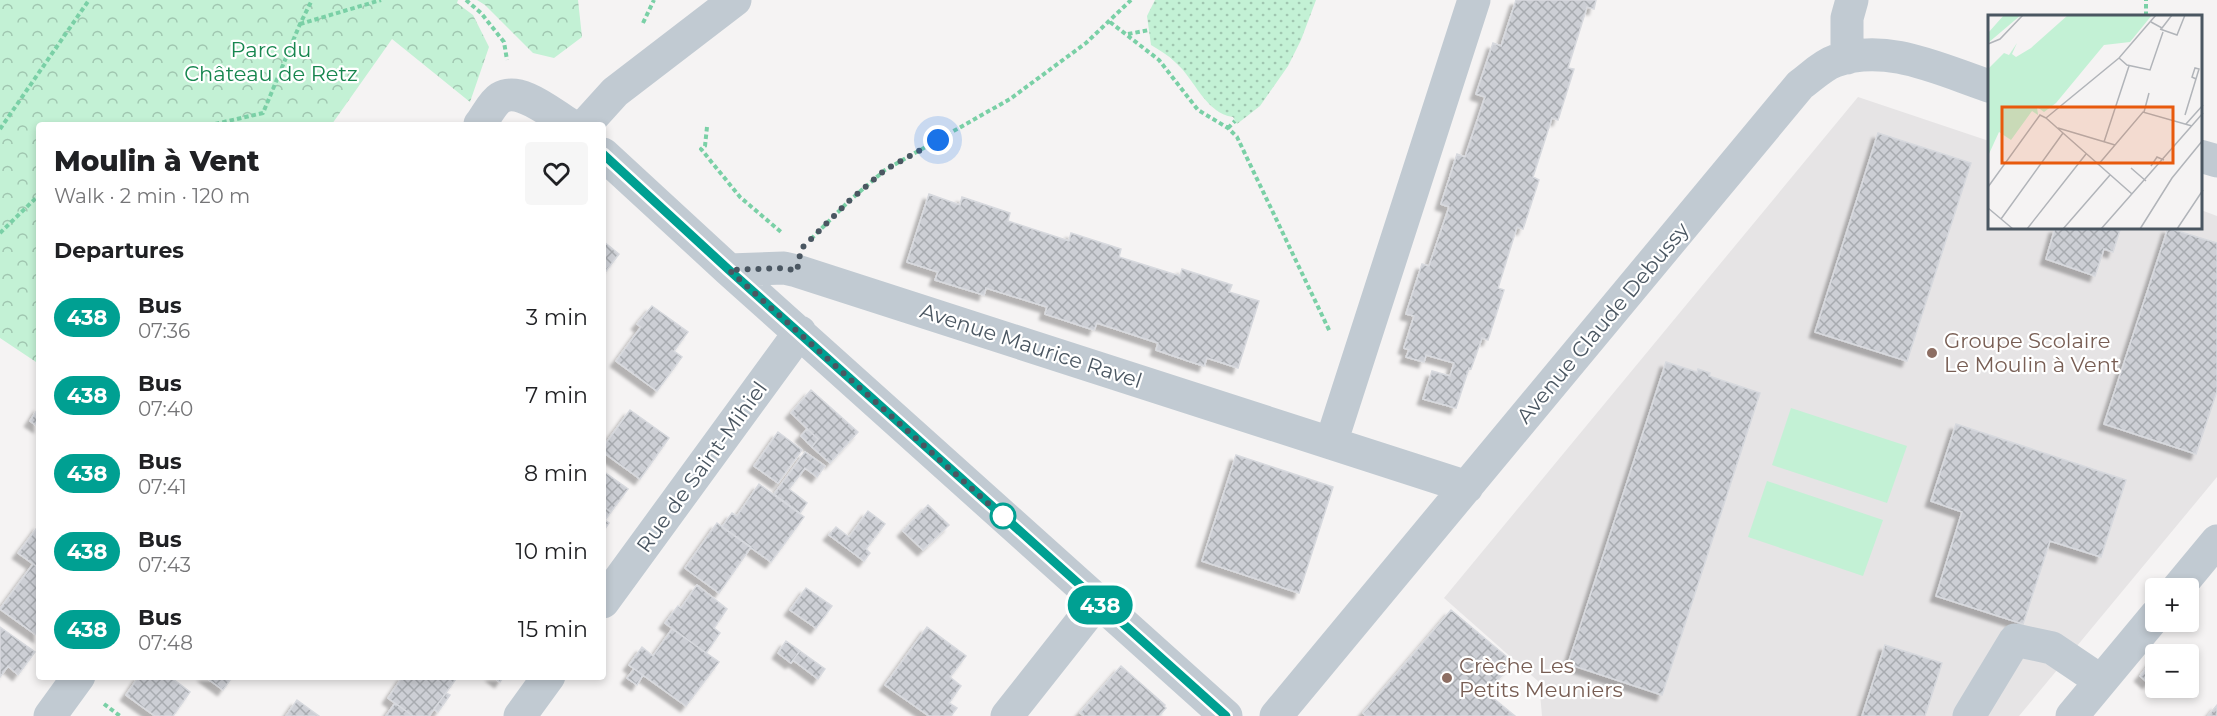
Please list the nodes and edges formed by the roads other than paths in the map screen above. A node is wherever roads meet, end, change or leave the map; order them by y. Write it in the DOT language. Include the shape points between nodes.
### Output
graph roads {
  1 [pos="735,0"];
  2 [pos="1474,0"];
  3 [pos="1852,0"];
  4 [pos="1847,58"];
  5 [pos="1988,86"];
  6 [pos="482,122"];
  7 [pos="565,122"];
  8 [pos="588,122"];
  9 [pos="606,157"];
  10 [pos="2202,157"];
  11 [pos="2217,161"];
  12 [pos="729,270"];
  13 [pos="800,332"];
  14 [pos="1331,443"];
  15 [pos="1467,488"];
  16 [pos="2217,541"];
  17 [pos="2186,578"];
  18 [pos="606,598"];
  19 [pos="1097,602"];
  20 [pos="2145,628"];
  21 [pos="76,680"];
  22 [pos="546,680"];
  23 [pos="2101,681"];
  24 [pos="50,716"];
  25 [pos="520,716"];
  26 [pos="1007,716"];
  27 [pos="1226,716"];
  28 [pos="1276,716"];
  29 [pos="1969,716"];
  30 [pos="2072,716"];
  1 -- 8 [label="street" via="615,92"];
  2 -- 14 [label="street"];
  3 -- 4 [label="street" via="1847,18"];
  4 -- 5 [label="street, Avenue Claude Debussy" via="1894,55"];
  4 -- 15 [label="street, Avenue Claude Debussy" via="1833,61 1800,85"];
  6 -- 7 [label="street" via="499,99 512,94 525,97"];
  9 -- 12 [label="street"];
  10 -- 11 [label="street"];
  12 -- 13 [label="street"];
  12 -- 14 [label="street, Avenue Maurice Ravel" via="784,268 799,260"];
  13 -- 18 [label="street, Rue de Saint-Mihiel"];
  13 -- 19 [label="street"];
  14 -- 15 [label="street, Avenue Maurice Ravel"];
  15 -- 28 [label="street, Avenue Claude Debussy"];
  16 -- 17 [label="street"];
  19 -- 26 [label="street"];
  19 -- 27 [label="street"];
  20 -- 23 [label="street"];
  21 -- 24 [label="street"];
  22 -- 25 [label="street"];
  23 -- 29 [label="street" via="2052,648 2015,640"];
  23 -- 30 [label="street"];
}
